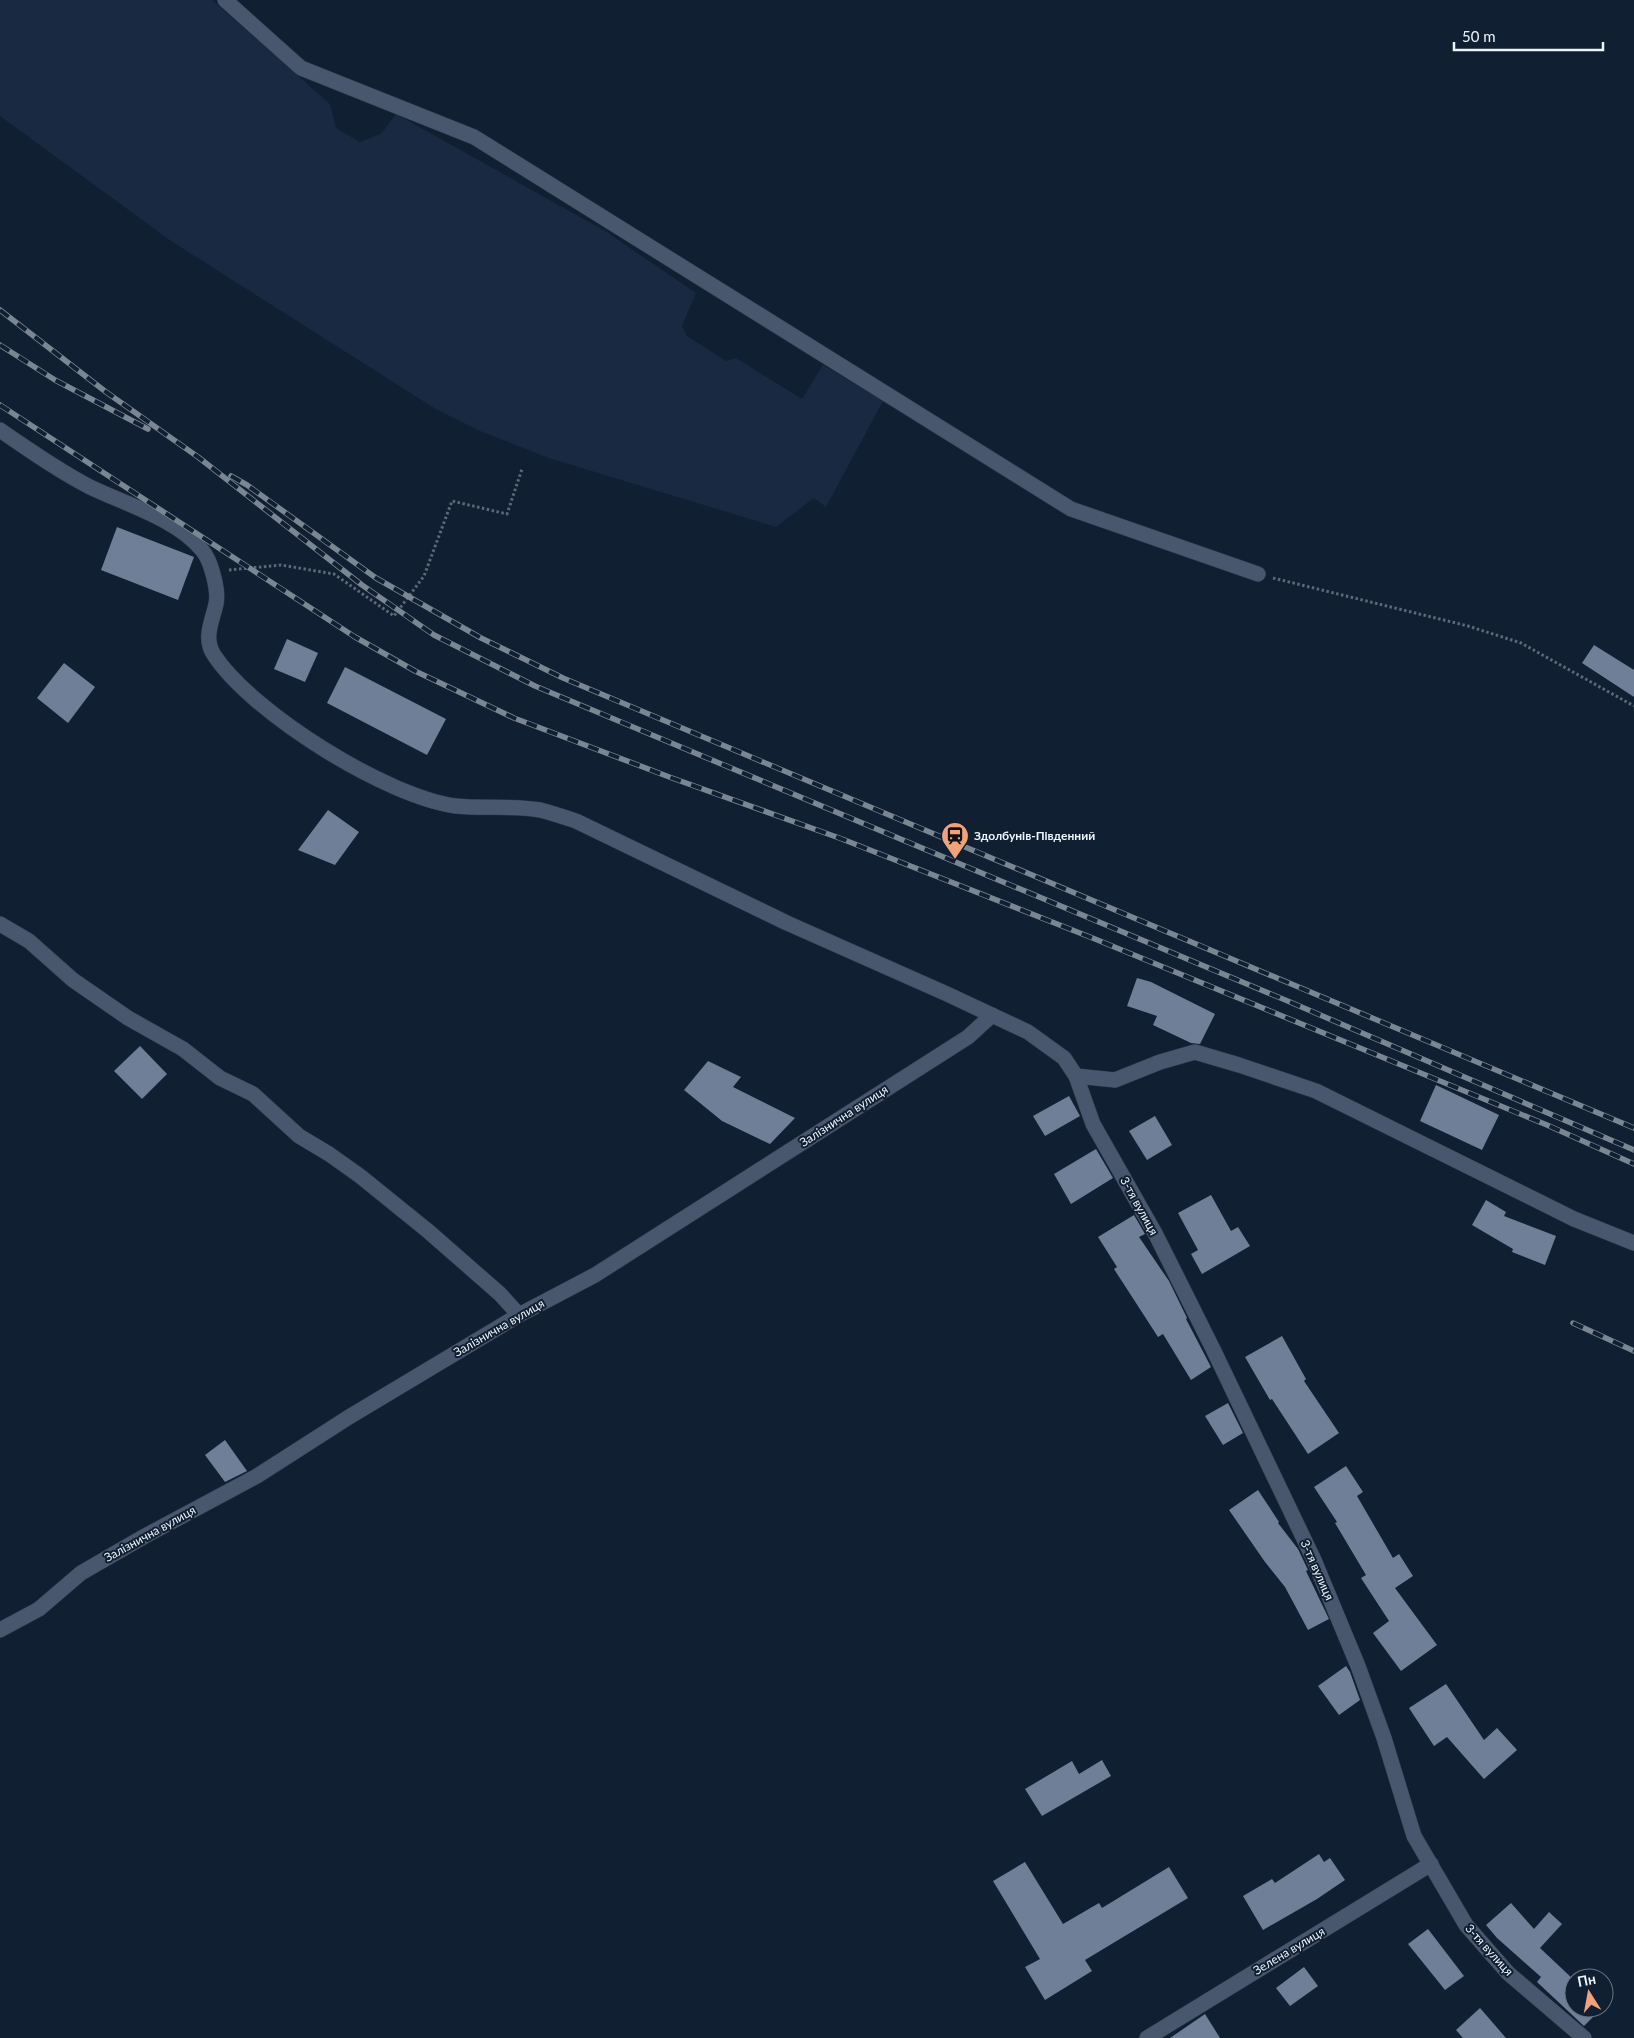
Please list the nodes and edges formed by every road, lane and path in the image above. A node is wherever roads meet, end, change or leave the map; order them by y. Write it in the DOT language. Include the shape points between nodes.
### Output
graph roads {
  1 [pos="225,0"];
  2 [pos="0,430"];
  3 [pos="522,469"];
  4 [pos="211,571"];
  5 [pos="1258,574"];
  6 [pos="1634,706"];
  7 [pos="0,924"];
  8 [pos="992,1015"];
  9 [pos="1076,1076"];
  10 [pos="1634,1243"];
  11 [pos="519,1315"];
  12 [pos="0,1630"];
  13 [pos="1431,1864"];
  14 [pos="1147,2038"];
  15 [pos="1584,2038"];
  1 -- 5 [label="street" via="301,68 474,137 1071,509"];
  2 -- 4 [label="street, 3-тя вулиця" via="89,486 176,526 203,550"];
  3 -- 4 [label="path" via="507,514 452,501 424,576 394,616 334,574 281,565"];
  4 -- 8 [label="street, 3-тя вулиця" via="215,580 216,602 208,632 211,650 221,666 298,733 352,767 419,797 455,806 539,810 576,821 787,923"];
  5 -- 6 [label="path" via="1468,626 1521,643"];
  7 -- 11 [label="street" via="29,941 73,980 128,1018 183,1049 220,1078 253,1094 299,1136 360,1176 428,1231 500,1294"];
  8 -- 9 [label="street, 3-тя вулиця" via="1028,1032 1064,1058"];
  8 -- 11 [label="street, Залізнична вулиця" via="968,1037 595,1275"];
  9 -- 10 [label="street" via="1116,1080 1195,1052 1240,1065 1316,1091 1574,1219"];
  9 -- 13 [label="street, 3-тя вулиця" via="1093,1124 1156,1235 1314,1560 1358,1666 1414,1836"];
  11 -- 12 [label="street, Залізнична вулиця" via="257,1476 80,1573 39,1609"];
  13 -- 14 [label="street, Зелена вулиця"];
  13 -- 15 [label="street, 3-тя вулиця" via="1466,1925 1508,1973"];
}
